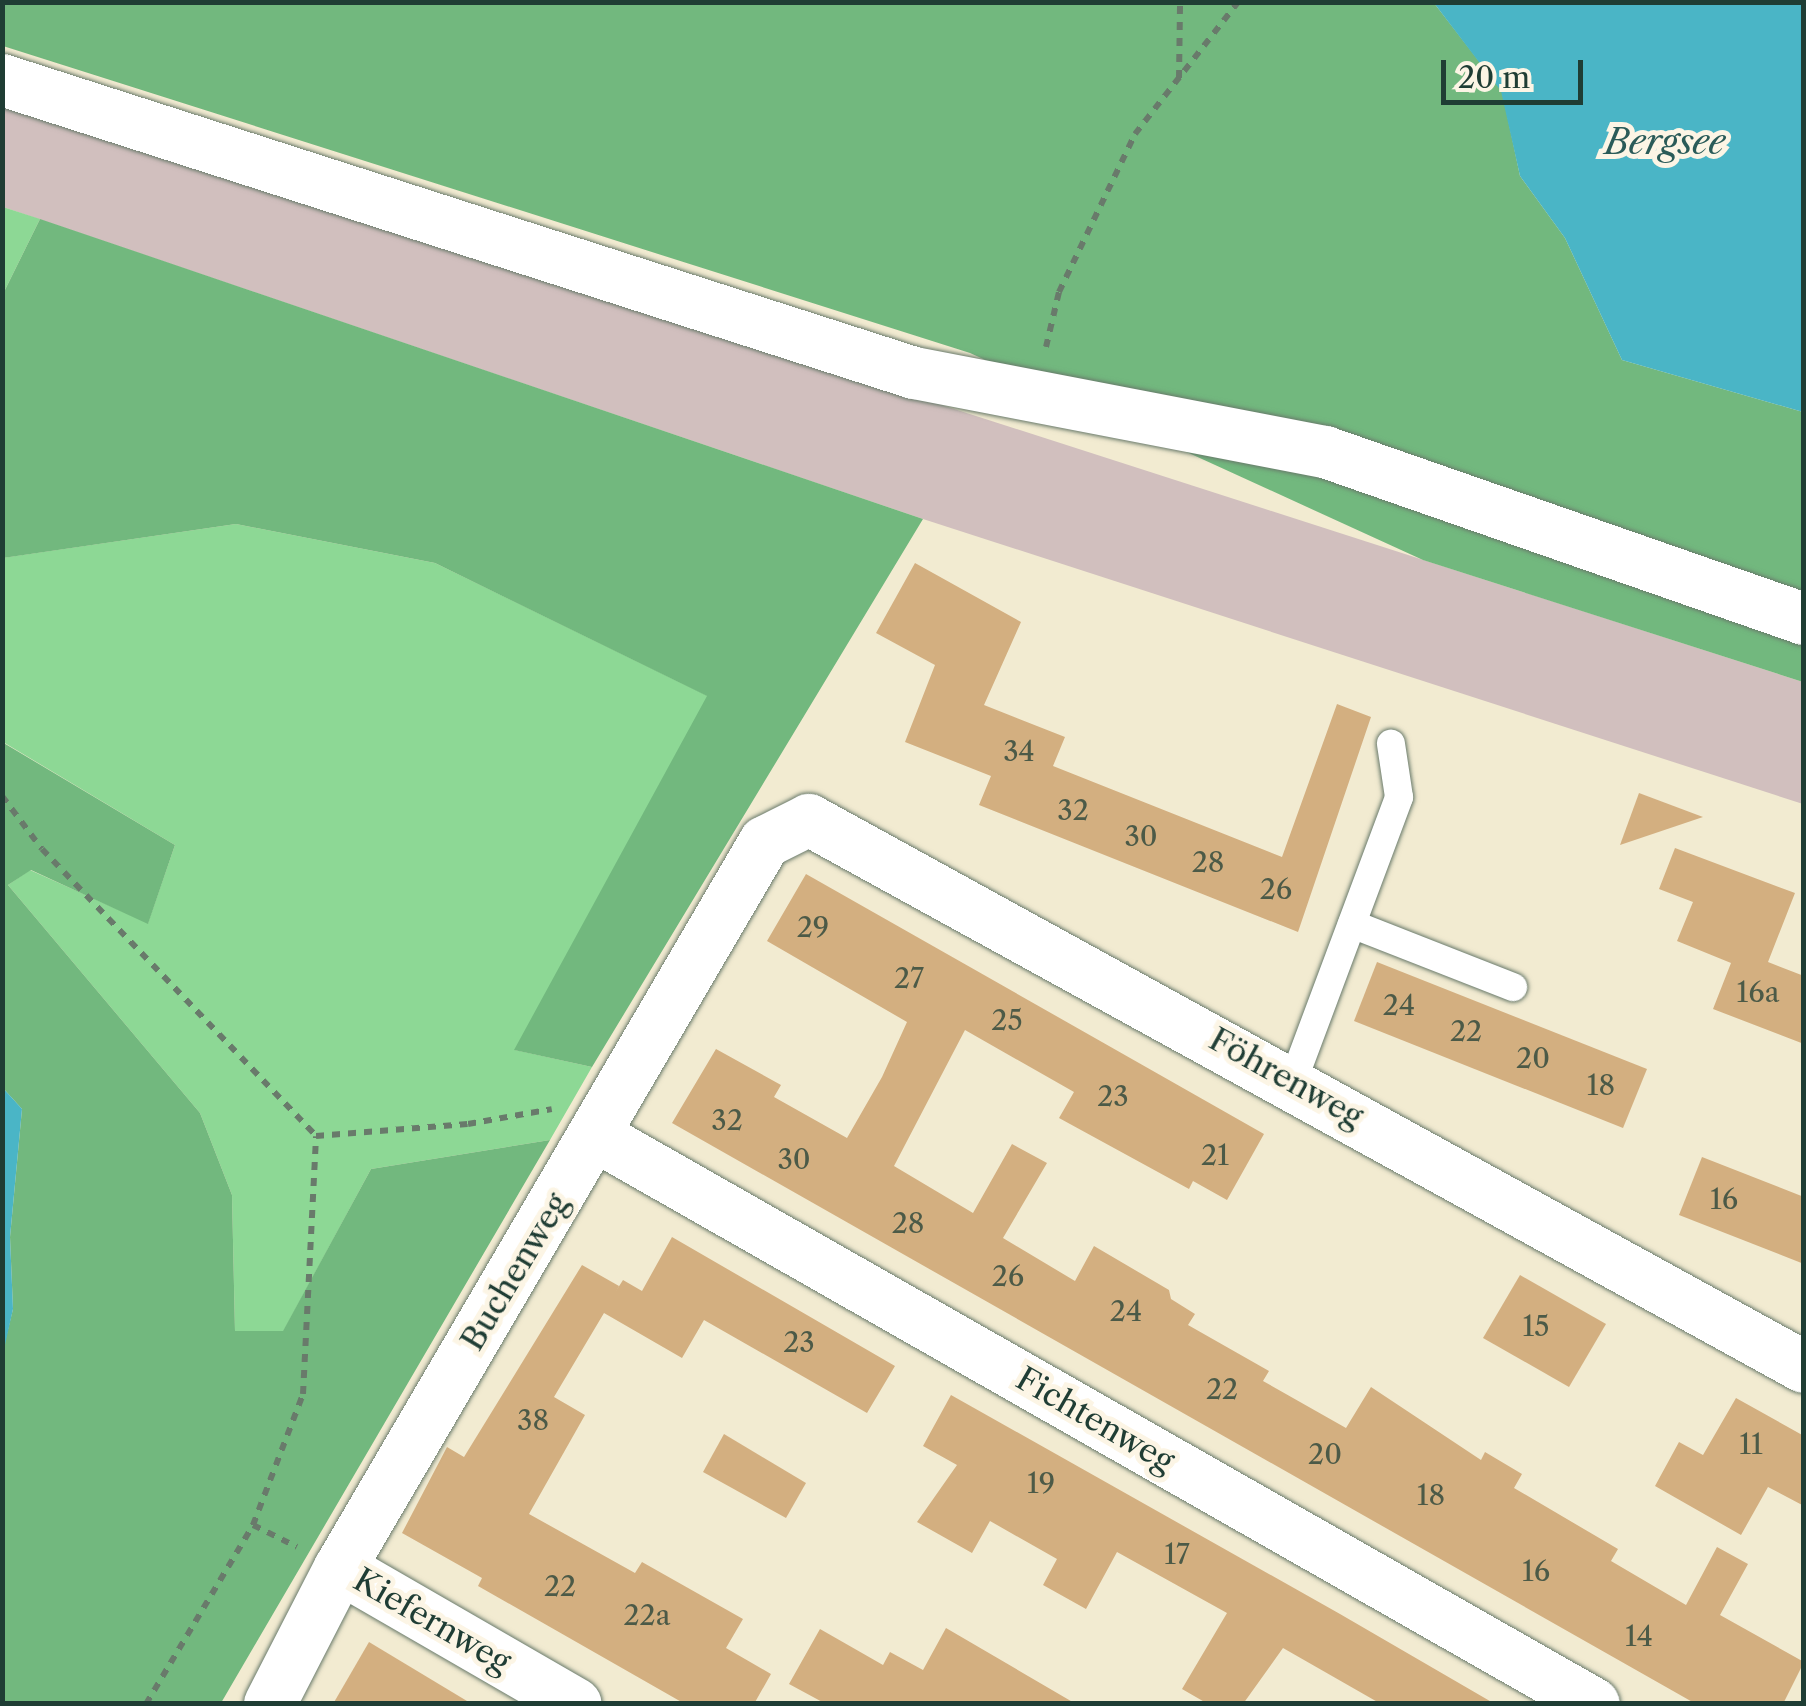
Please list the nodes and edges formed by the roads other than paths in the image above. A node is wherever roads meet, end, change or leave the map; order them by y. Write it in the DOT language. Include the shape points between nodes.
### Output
graph roads {
  1 [pos="2,80"];
  2 [pos="1804,618"];
  3 [pos="1391,744"];
  4 [pos="764,842"];
  5 [pos="1352,924"];
  6 [pos="1513,988"];
  7 [pos="1293,1081"];
  8 [pos="596,1136"];
  9 [pos="1804,1367"];
  10 [pos="340,1568"];
  11 [pos="270,1704"];
  12 [pos="576,1704"];
  13 [pos="1594,1704"];
  1 -- 2 [label="street" via="914,373 1325,452"];
  3 -- 5 [label="lane" via="1400,797"];
  4 -- 7 [label="street, Föhrenweg" via="809,820"];
  4 -- 8 [label="street, Buchenweg"];
  5 -- 6 [label="lane"];
  5 -- 7 [label="lane"];
  7 -- 9 [label="street, Föhrenweg"];
  8 -- 10 [label="street, Buchenweg"];
  8 -- 13 [label="street, Fichtenweg"];
  10 -- 11 [label="street, Buchenweg"];
  10 -- 12 [label="street, Kiefernweg"];
}
